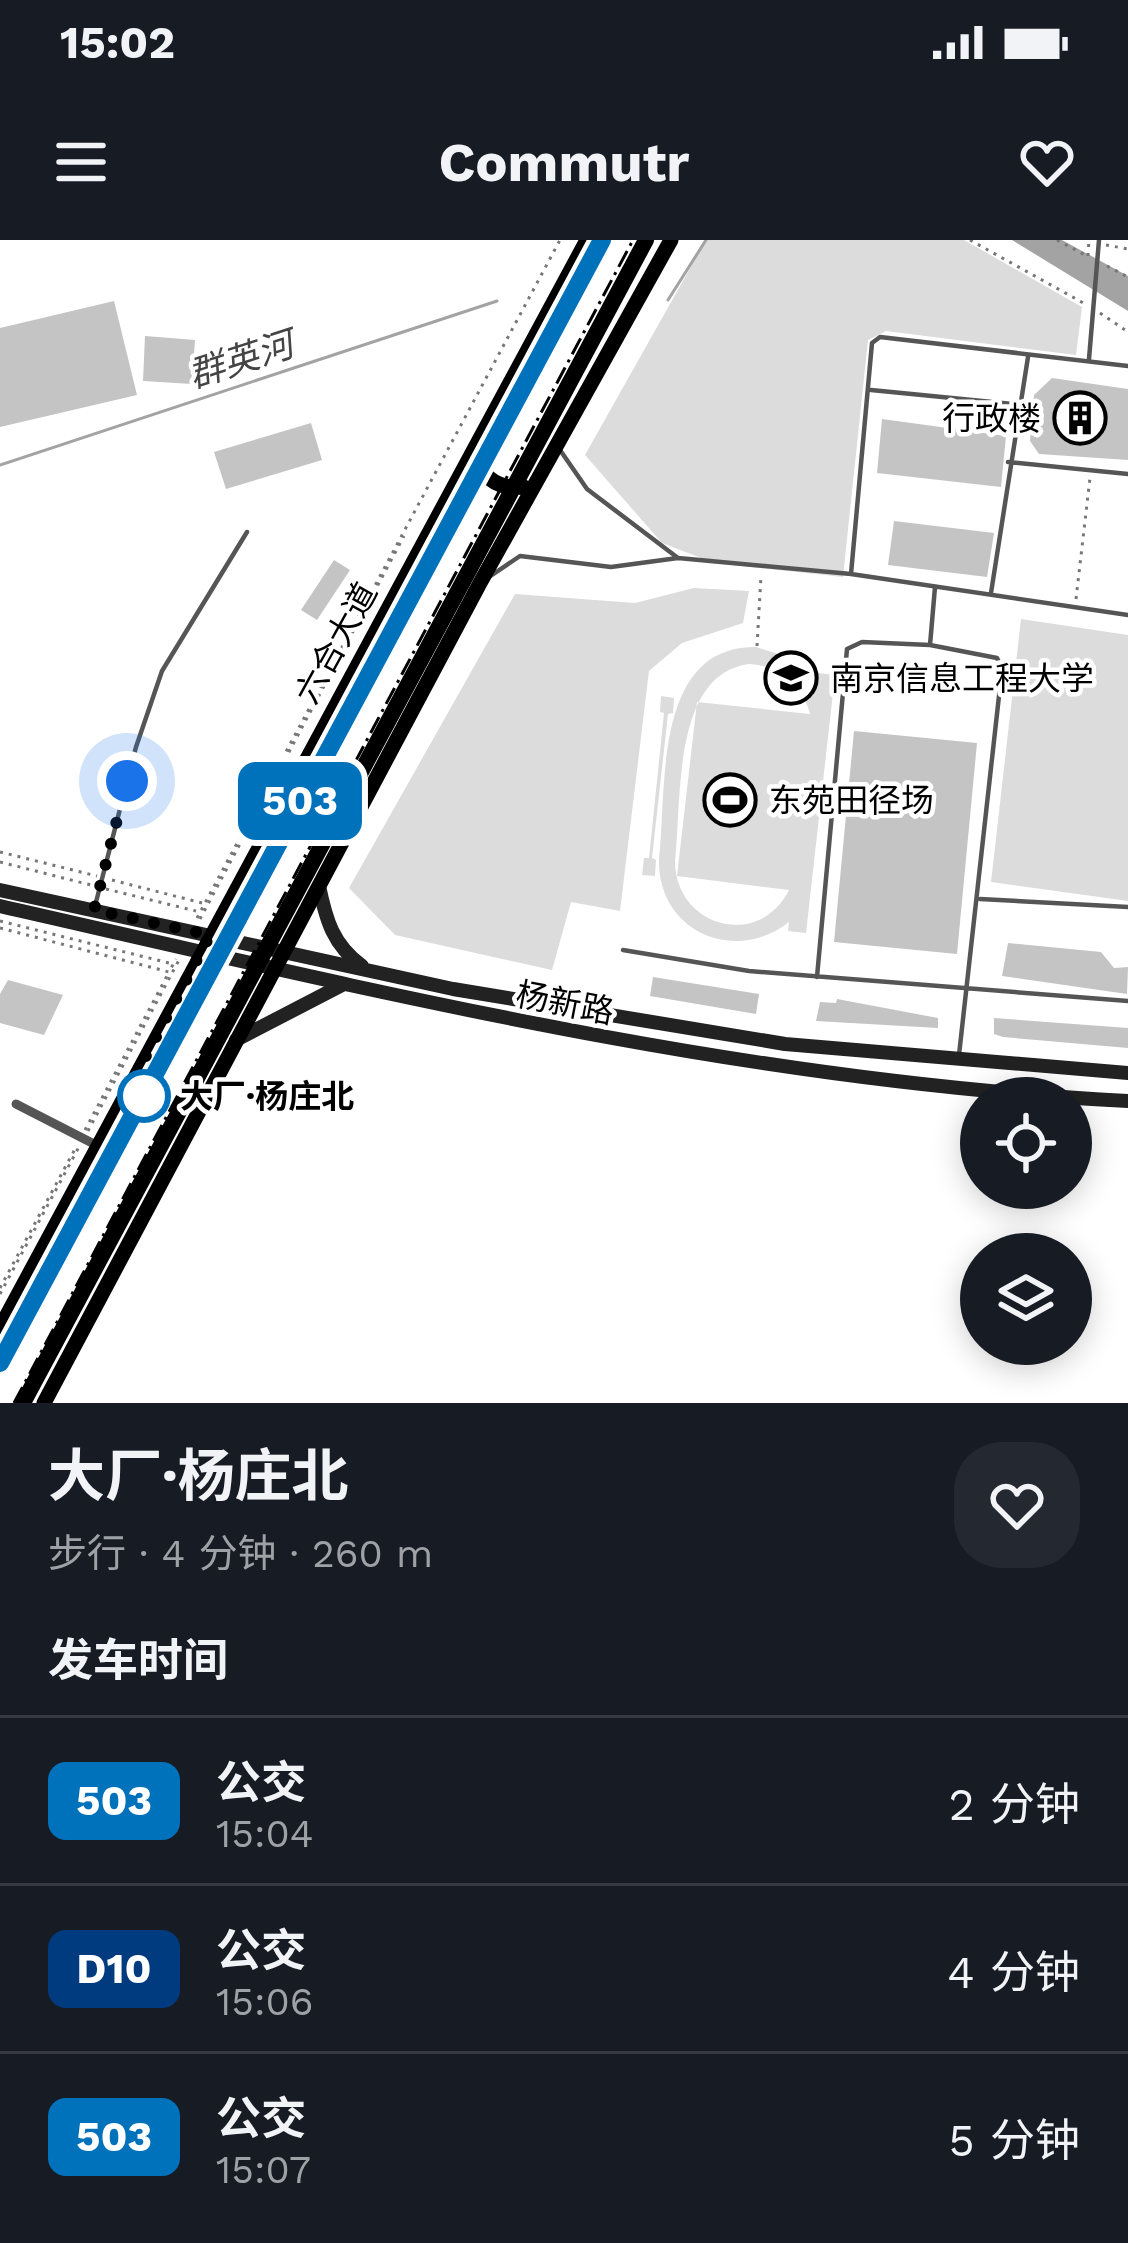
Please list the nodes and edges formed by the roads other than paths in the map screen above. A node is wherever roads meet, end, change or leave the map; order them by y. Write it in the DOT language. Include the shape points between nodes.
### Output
graph roads {
  1 [pos="602,240"];
  2 [pos="646,240"];
  3 [pos="671,240"];
  4 [pos="1095,241"];
  5 [pos="590,249"];
  6 [pos="1028,354"];
  7 [pos="1089,359"];
  8 [pos="1128,366"];
  9 [pos="871,390"];
  10 [pos="1024,405"];
  11 [pos="557,446"];
  12 [pos="473,453"];
  13 [pos="1007,462"];
  14 [pos="1128,474"];
  15 [pos="536,486"];
  16 [pos="247,532"];
  17 [pos="678,558"];
  18 [pos="850,574"];
  19 [pos="480,583"];
  20 [pos="935,587"];
  21 [pos="991,593"];
  22 [pos="1128,615"];
  23 [pos="930,645"];
  24 [pos="319,886"];
  25 [pos="0,890"];
  26 [pos="980,899"];
  27 [pos="0,906"];
  28 [pos="1128,908"];
  29 [pos="94,910"];
  30 [pos="198,932"];
  31 [pos="190,949"];
  32 [pos="623,950"];
  33 [pos="284,953"];
  34 [pos="274,970"];
  35 [pos="371,972"];
  36 [pos="817,977"];
  37 [pos="968,985"];
  38 [pos="342,986"];
  39 [pos="1128,1001"];
  40 [pos="236,1040"];
  41 [pos="959,1061"];
  42 [pos="1128,1073"];
  43 [pos="1128,1101"];
  44 [pos="16,1104"];
  45 [pos="91,1142"];
  46 [pos="0,1328"];
  47 [pos="0,1363"];
  48 [pos="22,1403"];
  49 [pos="44,1403"];
  1 -- 5 [label="highway"];
  2 -- 48 [label="highway"];
  3 -- 11 [label="main road"];
  4 -- 7 [label="lane"];
  5 -- 12 [label="main road, 六合大道"];
  5 -- 47 [label="highway"];
  6 -- 7 [label="lane"];
  6 -- 9 [label="lane" via="880,338 872,343"];
  6 -- 10 [label="lane"];
  7 -- 8 [label="lane"];
  9 -- 10 [label="lane"];
  9 -- 18 [label="lane"];
  10 -- 13 [label="lane"];
  11 -- 15 [label="main road"];
  11 -- 17 [label="lane" via="587,489"];
  12 -- 15 [label="main road" via="483,475 507,488"];
  12 -- 30 [label="main road, 六合大道"];
  13 -- 14 [label="lane"];
  13 -- 21 [label="lane"];
  15 -- 19 [label="main road"];
  16 -- 29 [label="lane" via="162,671"];
  17 -- 18 [label="lane"];
  17 -- 19 [label="lane" via="611,567 520,556"];
  18 -- 20 [label="lane"];
  19 -- 24 [label="main road"];
  20 -- 21 [label="lane"];
  20 -- 23 [label="lane"];
  21 -- 22 [label="lane"];
  23 -- 26 [label="lane" via="997,658 1001,669"];
  23 -- 36 [label="lane" via="862,642 847,649"];
  24 -- 33 [label="main road"];
  24 -- 35 [label="main road" via="327,924 344,952"];
  25 -- 29 [label="main road, 杨新路"];
  26 -- 28 [label="lane"];
  26 -- 37 [label="lane"];
  27 -- 31 [label="main road, 杨新路"];
  29 -- 30 [label="main road, 杨新路"];
  30 -- 31 [label="main road, 六合大道"];
  30 -- 33 [label="main road, 杨新路"];
  31 -- 34 [label="main road, 杨新路"];
  31 -- 45 [label="main road, 六合大道"];
  32 -- 36 [label="lane"];
  33 -- 34 [label="main road"];
  33 -- 35 [label="main road, 杨新路"];
  34 -- 38 [label="main road, 杨新路"];
  34 -- 40 [label="main road"];
  35 -- 41 [label="main road, 杨新路" via="785,1044"];
  36 -- 37 [label="lane"];
  37 -- 39 [label="lane"];
  37 -- 41 [label="lane"];
  38 -- 40 [label="main road"];
  38 -- 43 [label="main road, 杨新路" via="702,1058 971,1093"];
  40 -- 49 [label="main road"];
  41 -- 42 [label="main road, 杨新路"];
  44 -- 45 [label="street"];
  45 -- 46 [label="main road, 六合大道"];
}
